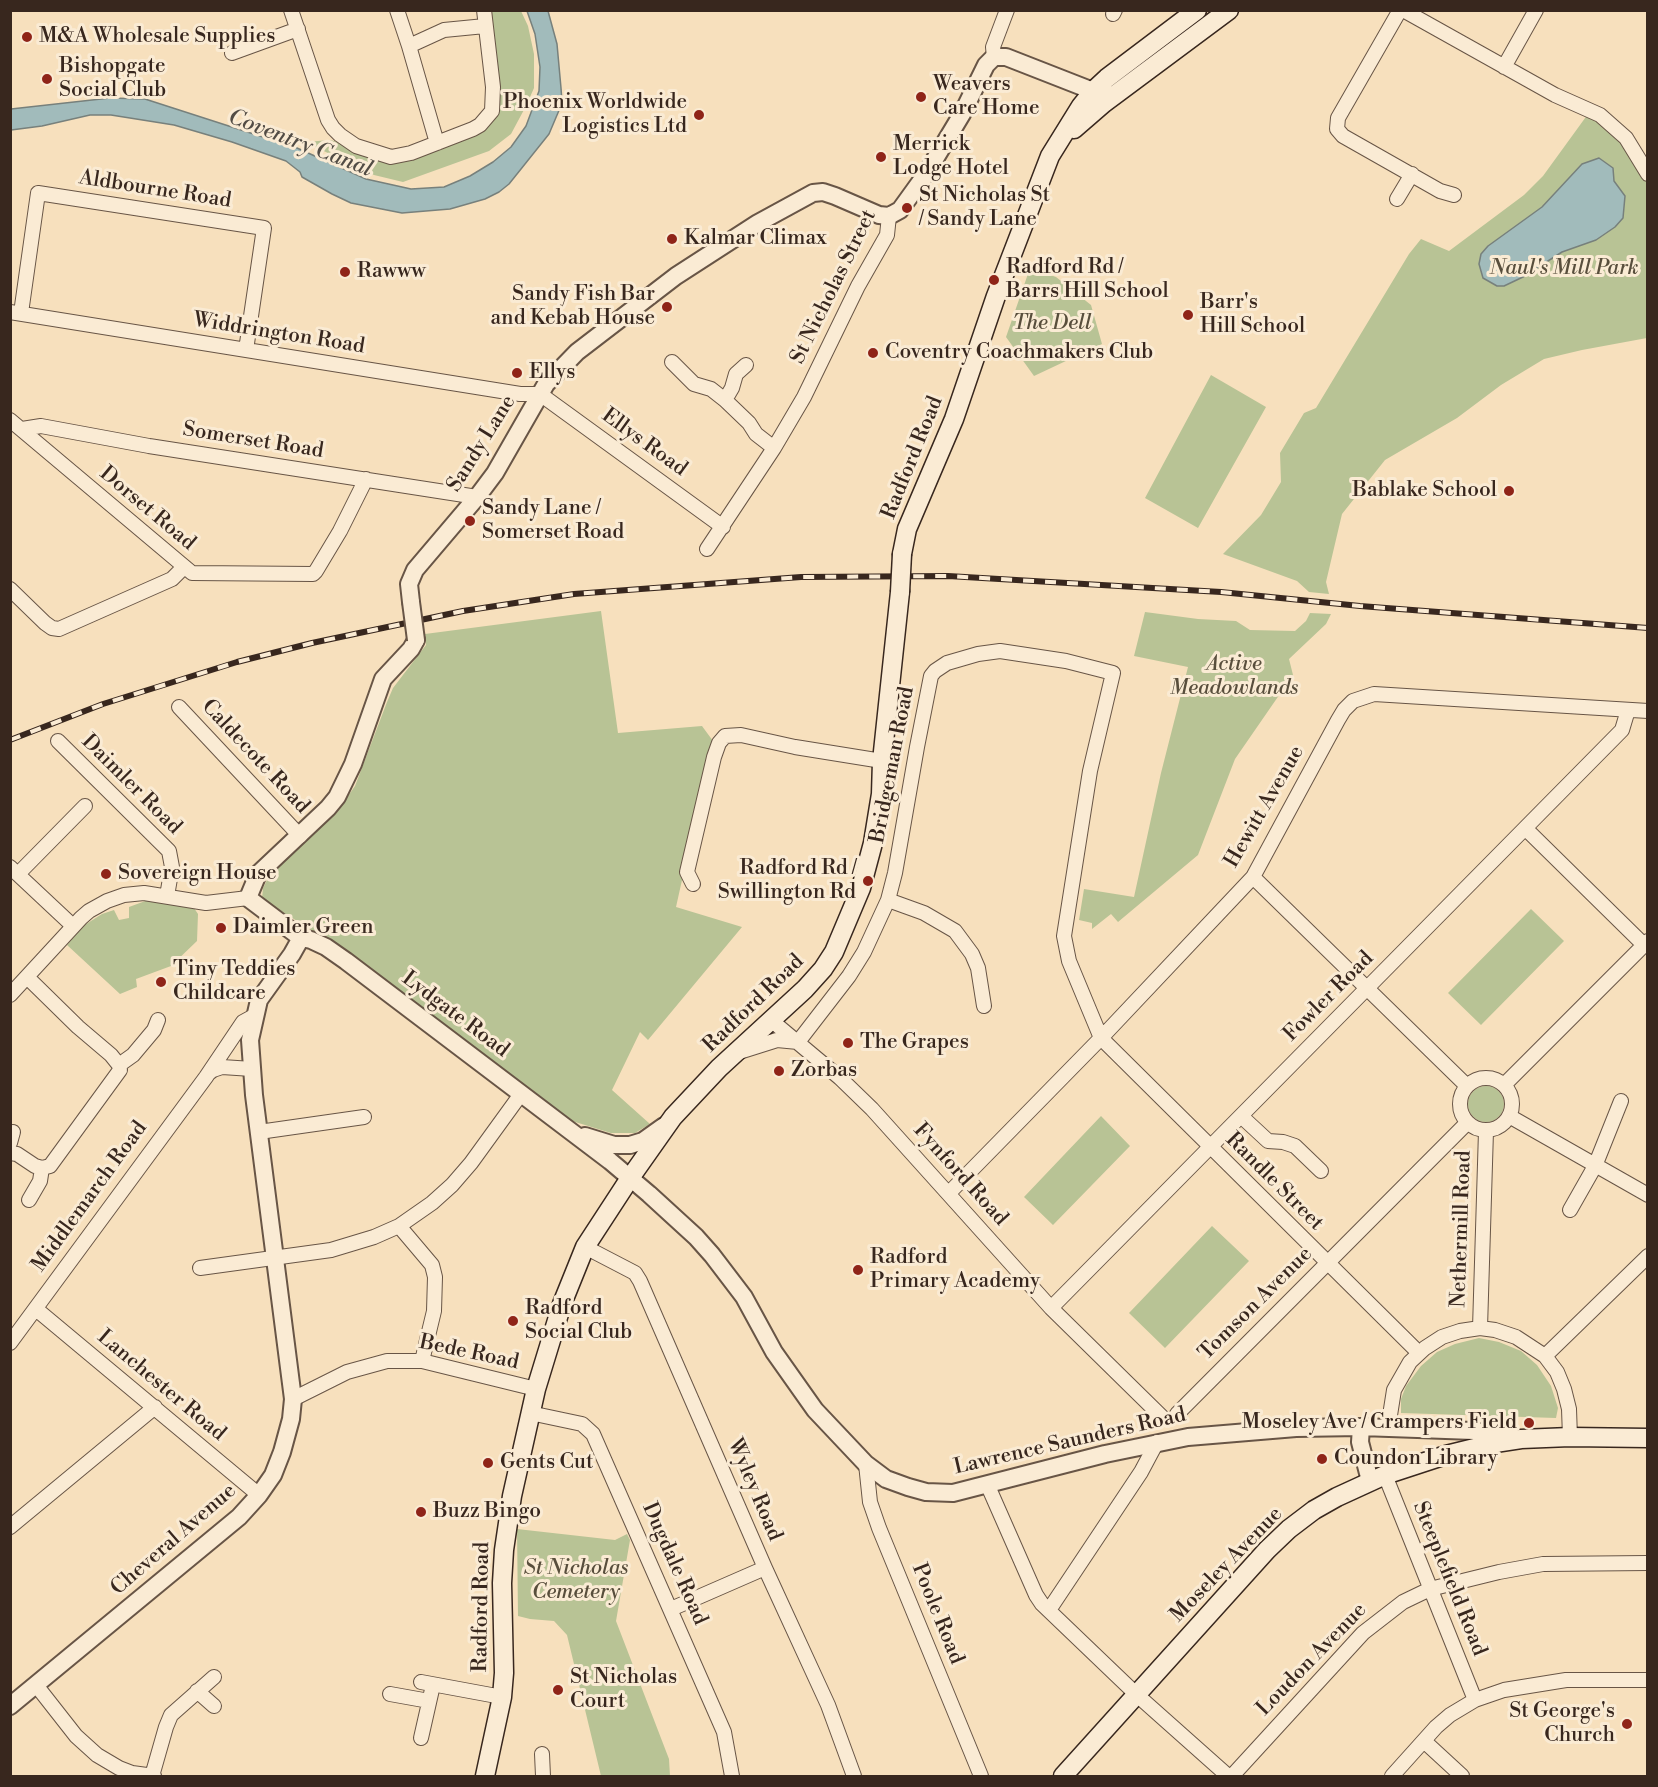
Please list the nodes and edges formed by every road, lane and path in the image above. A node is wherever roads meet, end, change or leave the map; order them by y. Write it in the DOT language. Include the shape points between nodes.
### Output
graph roads {
  1 [pos="291,10"];
  2 [pos="397,10"];
  3 [pos="484,10"];
  4 [pos="1007,10"];
  5 [pos="1197,10"];
  6 [pos="1229,10"];
  7 [pos="1402,10"];
  8 [pos="1536,10"];
  9 [pos="485,26"];
  10 [pos="298,29"];
  11 [pos="1190,41"];
  12 [pos="409,46"];
  13 [pos="232,52"];
  14 [pos="994,57"];
  15 [pos="1504,66"];
  16 [pos="1093,92"];
  17 [pos="1061,140"];
  18 [pos="437,143"];
  19 [pos="1412,174"];
  20 [pos="1647,174"];
  21 [pos="1454,195"];
  22 [pos="1397,199"];
  23 [pos="889,216"];
  24 [pos="16,312"];
  25 [pos="246,350"];
  26 [pos="672,362"];
  27 [pos="746,365"];
  28 [pos="540,394"];
  29 [pos="725,400"];
  30 [pos="10,420"];
  31 [pos="22,429"];
  32 [pos="774,448"];
  33 [pos="366,480"];
  34 [pos="477,497"];
  35 [pos="723,527"];
  36 [pos="707,549"];
  37 [pos="183,568"];
  38 [pos="10,589"];
  39 [pos="179,707"];
  40 [pos="1628,710"];
  41 [pos="1647,711"];
  42 [pos="58,741"];
  43 [pos="882,761"];
  44 [pos="85,806"];
  45 [pos="1526,829"];
  46 [pos="300,836"];
  47 [pos="14,871"];
  48 [pos="1253,877"];
  49 [pos="693,884"];
  50 [pos="167,896"];
  51 [pos="248,898"];
  52 [pos="888,900"];
  53 [pos="73,926"];
  54 [pos="301,938"];
  55 [pos="1646,943"];
  56 [pos="27,977"];
  57 [pos="1367,988"];
  58 [pos="10,995"];
  59 [pos="984,1006"];
  60 [pos="254,1016"];
  61 [pos="158,1020"];
  62 [pos="772,1021"];
  63 [pos="1101,1038"];
  64 [pos="798,1042"];
  65 [pos="737,1052"];
  66 [pos="119,1065"];
  67 [pos="252,1069"];
  68 [pos="206,1077"];
  69 [pos="1504,1085"];
  70 [pos="1467,1086"];
  71 [pos="521,1094"];
  72 [pos="1621,1101"];
  73 [pos="1241,1116"];
  74 [pos="1509,1116"];
  75 [pos="364,1117"];
  76 [pos="673,1117"];
  77 [pos="1467,1123"];
  78 [pos="568,1129"];
  79 [pos="1486,1131"];
  80 [pos="260,1132"];
  81 [pos="1210,1147"];
  82 [pos="10,1153"];
  83 [pos="1595,1166"];
  84 [pos="42,1168"];
  85 [pos="1321,1171"];
  86 [pos="630,1178"];
  87 [pos="949,1193"];
  88 [pos="1647,1195"];
  89 [pos="29,1200"];
  90 [pos="1570,1210"];
  91 [pos="399,1226"];
  92 [pos="585,1247"];
  93 [pos="1647,1256"];
  94 [pos="275,1258"];
  95 [pos="1326,1263"];
  96 [pos="200,1268"];
  97 [pos="1051,1308"];
  98 [pos="36,1309"];
  99 [pos="1480,1328"];
  100 [pos="10,1342"];
  101 [pos="1419,1353"];
  102 [pos="1545,1356"];
  103 [pos="422,1361"];
  104 [pos="536,1389"];
  105 [pos="293,1399"];
  106 [pos="155,1407"];
  107 [pos="530,1413"];
  108 [pos="1177,1414"];
  109 [pos="1162,1417"];
  110 [pos="1361,1427"];
  111 [pos="1388,1428"];
  112 [pos="1570,1437"];
  113 [pos="1647,1438"];
  114 [pos="1521,1439"];
  115 [pos="1157,1442"];
  116 [pos="866,1464"];
  117 [pos="1378,1478"];
  118 [pos="988,1486"];
  119 [pos="259,1495"];
  120 [pos="10,1527"];
  121 [pos="1647,1563"];
  122 [pos="765,1568"];
  123 [pos="1431,1589"];
  124 [pos="671,1610"];
  125 [pos="1049,1610"];
  126 [pos="214,1677"];
  127 [pos="1647,1680"];
  128 [pos="36,1685"];
  129 [pos="196,1691"];
  130 [pos="390,1694"];
  131 [pos="1137,1695"];
  132 [pos="502,1697"];
  133 [pos="1475,1700"];
  134 [pos="429,1701"];
  135 [pos="10,1706"];
  136 [pos="214,1706"];
  137 [pos="421,1738"];
  138 [pos="1424,1741"];
  139 [pos="542,1754"];
  140 [pos="547,1774"];
  141 [pos="153,1776"];
  142 [pos="485,1776"];
  143 [pos="732,1776"];
  144 [pos="854,1776"];
  145 [pos="981,1776"];
  146 [pos="1064,1776"];
  147 [pos="1230,1776"];
  148 [pos="1392,1776"];
  149 [pos="1462,1776"];
  1 -- 10 [label="street"];
  2 -- 12 [label="street"];
  3 -- 9 [label="street"];
  4 -- 14 [label="street, St Nicholas Street" via="993,47"];
  5 -- 16 [label="main road, Radford Road"];
  6 -- 11 [label="main road, Radford Road"];
  7 -- 15 [label="street"];
  7 -- 19 [label="street" via="1338,118 1337,126 1343,136"];
  8 -- 15 [label="street"];
  9 -- 12 [label="street" via="444,30"];
  9 -- 18 [label="street" via="492,111 480,124"];
  10 -- 13 [label="street"];
  10 -- 18 [label="street" via="328,120 340,135 356,146 391,157"];
  11 -- 16 [label="main road, Radford Road" via="1160,53 1109,90"];
  11 -- 17 [label="main road, Radford Road" via="1104,103"];
  12 -- 18 [label="street"];
  14 -- 16 [label="street" via="1005,57"];
  14 -- 23 [label="street, St Nicholas Street" via="921,182 900,210"];
  15 -- 20 [label="street" via="1611,123 1626,138"];
  16 -- 17 [label="main road, Radford Road"];
  17 -- 43 [label="main road, Radford Road, bridge" via="1050,156 954,419 907,529"];
  19 -- 21 [label="street"];
  19 -- 22 [label="street"];
  23 -- 28 [label="street, Sandy Lane" via="823,192 799,199 676,276 577,352"];
  23 -- 32 [label="street, St Nicholas Street" via="887,235"];
  24 -- 25 [label="street, Widdrington Road"];
  24 -- 25 [label="street, Aldbourne Road" via="38,193 264,228"];
  25 -- 28 [label="street, Widdrington Road"];
  26 -- 29 [label="street" via="694,384 711,389"];
  27 -- 29 [label="street" via="736,374"];
  28 -- 34 [label="street, Sandy Lane"];
  28 -- 35 [label="street, Ellys Road"];
  29 -- 32 [label="street"];
  30 -- 31 [label="street, Dorset Road"];
  31 -- 33 [label="street, Somerset Road" via="41,426"];
  31 -- 37 [label="street, Dorset Road"];
  32 -- 35 [label="street, St Nicholas Street"];
  33 -- 34 [label="street, Somerset Road"];
  33 -- 37 [label="street, Dorset Road" via="313,574 192,573"];
  34 -- 46 [label="street, Sandy Lane, bridge" via="415,570 409,584 416,640 383,679 337,797"];
  35 -- 36 [label="street, St Nicholas Street"];
  37 -- 38 [label="street" via="172,579 60,629 45,623"];
  39 -- 46 [label="street, Caldecote Road"];
  40 -- 41 [label="street, Hewitt Avenue"];
  40 -- 45 [label="street, Fowler Road" via="1622,730"];
  40 -- 48 [label="street, Hewitt Avenue" via="1374,694 1353,701 1344,710"];
  42 -- 50 [label="street, Daimler Road" via="169,851 172,867"];
  43 -- 49 [label="street" via="741,735 725,736 714,757 687,872"];
  43 -- 62 [label="main road, Radford Road" via="873,843 849,919 823,969"];
  44 -- 47 [label="street"];
  45 -- 55 [label="street"];
  45 -- 57 [label="street, Fowler Road"];
  46 -- 51 [label="street, Sandy Lane" via="258,874"];
  47 -- 53 [label="street"];
  48 -- 57 [label="street"];
  48 -- 63 [label="street, Hewitt Avenue"];
  50 -- 51 [label="street" via="206,903"];
  50 -- 53 [label="street" via="144,893 116,898 89,911"];
  51 -- 54 [label="street, Lydgate Road"];
  52 -- 59 [label="street" via="924,913 955,931 978,968"];
  52 -- 63 [label="street, Bridgeman Road" via="935,670 947,663 1000,651 1113,673 1090,771 1064,936 1066,953"];
  52 -- 64 [label="street, Bridgeman Road" via="849,976"];
  53 -- 56 [label="street"];
  54 -- 60 [label="street, Middlemarch Road" via="259,1000"];
  54 -- 71 [label="street, Lydgate Road" via="326,947 346,961"];
  55 -- 69 [label="street"];
  56 -- 58 [label="street"];
  56 -- 66 [label="street"];
  57 -- 70 [label="street"];
  57 -- 73 [label="street, Fowler Road"];
  60 -- 67 [label="street, Cheveral Avenue" via="250,1040"];
  60 -- 68 [label="street, Middlemarch Road" via="243,1022"];
  61 -- 66 [label="street" via="133,1055"];
  62 -- 64 [label="street, Fynford Road"];
  62 -- 65 [label="main road, Radford Road"];
  63 -- 81 [label="street, Randle Street"];
  63 -- 87 [label="street, Hewitt Avenue"];
  64 -- 65 [label="street" via="777,1040"];
  64 -- 87 [label="street, Fynford Road" via="872,1109"];
  65 -- 76 [label="main road, Radford Road"];
  66 -- 84 [label="street" via="116,1076 51,1166"];
  67 -- 68 [label="street" via="222,1067"];
  67 -- 80 [label="street, Cheveral Avenue"];
  68 -- 98 [label="street, Middlemarch Road"];
  69 -- 70 [label="street" via="1486,1078"];
  69 -- 74 [label="street" via="1511,1098"];
  70 -- 77 [label="street" via="1460,1106"];
  71 -- 78 [label="street, Lydgate Road"];
  71 -- 91 [label="street" via="452,1185"];
  72 -- 83 [label="street"];
  73 -- 81 [label="street, Fowler Road"];
  73 -- 85 [label="street" via="1268,1141 1295,1146"];
  74 -- 79 [label="street" via="1499,1127"];
  74 -- 83 [label="street"];
  75 -- 80 [label="street"];
  76 -- 78 [label="street" via="654,1134 630,1145 594,1140"];
  76 -- 86 [label="main road, Radford Road"];
  77 -- 79 [label="street"];
  77 -- 95 [label="street, Tomson Avenue"];
  78 -- 86 [label="street, Lydgate Road"];
  79 -- 99 [label="street, Nethermill Road"];
  80 -- 94 [label="street, Cheveral Avenue"];
  81 -- 95 [label="street, Randle Street"];
  81 -- 97 [label="street, Fowler Road"];
  82 -- 84 [label="street"];
  83 -- 88 [label="street"];
  83 -- 90 [label="street"];
  84 -- 89 [label="street" via="40,1181"];
  86 -- 92 [label="main road, Radford Road"];
  86 -- 116 [label="street, Lawrence Saunders Road" via="712,1256 744,1297 774,1352 815,1410"];
  87 -- 97 [label="street, Fynford Road"];
  91 -- 94 [label="street" via="331,1250"];
  91 -- 103 [label="street" via="432,1265 435,1277 434,1311"];
  92 -- 104 [label="main road, Radford Road" via="562,1304"];
  92 -- 122 [label="street, Wyley Road" via="635,1273 640,1281"];
  93 -- 102 [label="street"];
  94 -- 96 [label="street"];
  94 -- 105 [label="street, Cheveral Avenue"];
  95 -- 101 [label="street, Randle Street"];
  95 -- 108 [label="street, Tomson Avenue"];
  97 -- 109 [label="street, Fynford Road"];
  98 -- 100 [label="street, Middlemarch Road"];
  98 -- 106 [label="street, Lanchester Road"];
  99 -- 101 [label="street" via="1450,1334"];
  99 -- 102 [label="street" via="1516,1336"];
  101 -- 111 [label="street" via="1403,1371 1394,1390"];
  102 -- 112 [label="street" via="1564,1389"];
  103 -- 104 [label="street, Bede Road"];
  103 -- 105 [label="street, Bede Road" via="387,1361 347,1372"];
  104 -- 107 [label="main road, Radford Road"];
  105 -- 119 [label="street, Cheveral Avenue" via="282,1452"];
  106 -- 119 [label="street, Lanchester Road"];
  106 -- 120 [label="street"];
  107 -- 124 [label="street, Dugdale Road" via="582,1424 593,1434"];
  107 -- 132 [label="main road, Radford Road" via="504,1550"];
  110 -- 111 [label="street, Lawrence Saunders Road"];
  110 -- 115 [label="street, Lawrence Saunders Road" via="1240,1432"];
  110 -- 117 [label="street" via="1364,1463"];
  111 -- 114 [label="street, Lawrence Saunders Road" via="1474,1431"];
  112 -- 113 [label="main road, Moseley Avenue"];
  112 -- 114 [label="main road, Moseley Avenue"];
  114 -- 117 [label="main road, Moseley Avenue" via="1457,1452"];
  115 -- 118 [label="street, Lawrence Saunders Road"];
  115 -- 125 [label="street"];
  116 -- 118 [label="street, Lawrence Saunders Road" via="886,1479 926,1492 953,1494"];
  116 -- 145 [label="street, Poole Road" via="870,1502 879,1528"];
  117 -- 123 [label="street, Steeplefield Road"];
  117 -- 131 [label="main road, Moseley Avenue" via="1329,1501 1289,1530 1246,1572"];
  118 -- 125 [label="street" via="1036,1595"];
  119 -- 128 [label="street, Cheveral Avenue" via="239,1517"];
  121 -- 123 [label="street, Loudon Avenue" via="1543,1564"];
  122 -- 124 [label="street"];
  122 -- 144 [label="street, Wyley Road" via="828,1706"];
  123 -- 133 [label="street, Steeplefield Road"];
  123 -- 147 [label="street, Loudon Avenue" via="1403,1602 1363,1633"];
  124 -- 143 [label="street, Dugdale Road" via="724,1732"];
  125 -- 131 [label="street"];
  126 -- 129 [label="street"];
  127 -- 133 [label="street" via="1566,1680 1504,1690"];
  128 -- 135 [label="street, Cheveral Avenue"];
  128 -- 141 [label="street" via="75,1736 97,1755 126,1770"];
  129 -- 136 [label="street"];
  129 -- 141 [label="street" via="171,1715"];
  130 -- 134 [label="street"];
  131 -- 146 [label="main road, Moseley Avenue"];
  131 -- 147 [label="street"];
  132 -- 134 [label="street" via="427,1683"];
  132 -- 142 [label="main road, Radford Road"];
  133 -- 138 [label="street" via="1450,1715"];
  134 -- 137 [label="street"];
  138 -- 148 [label="street"];
  138 -- 149 [label="street"];
  139 -- 140 [label="street"];
}
